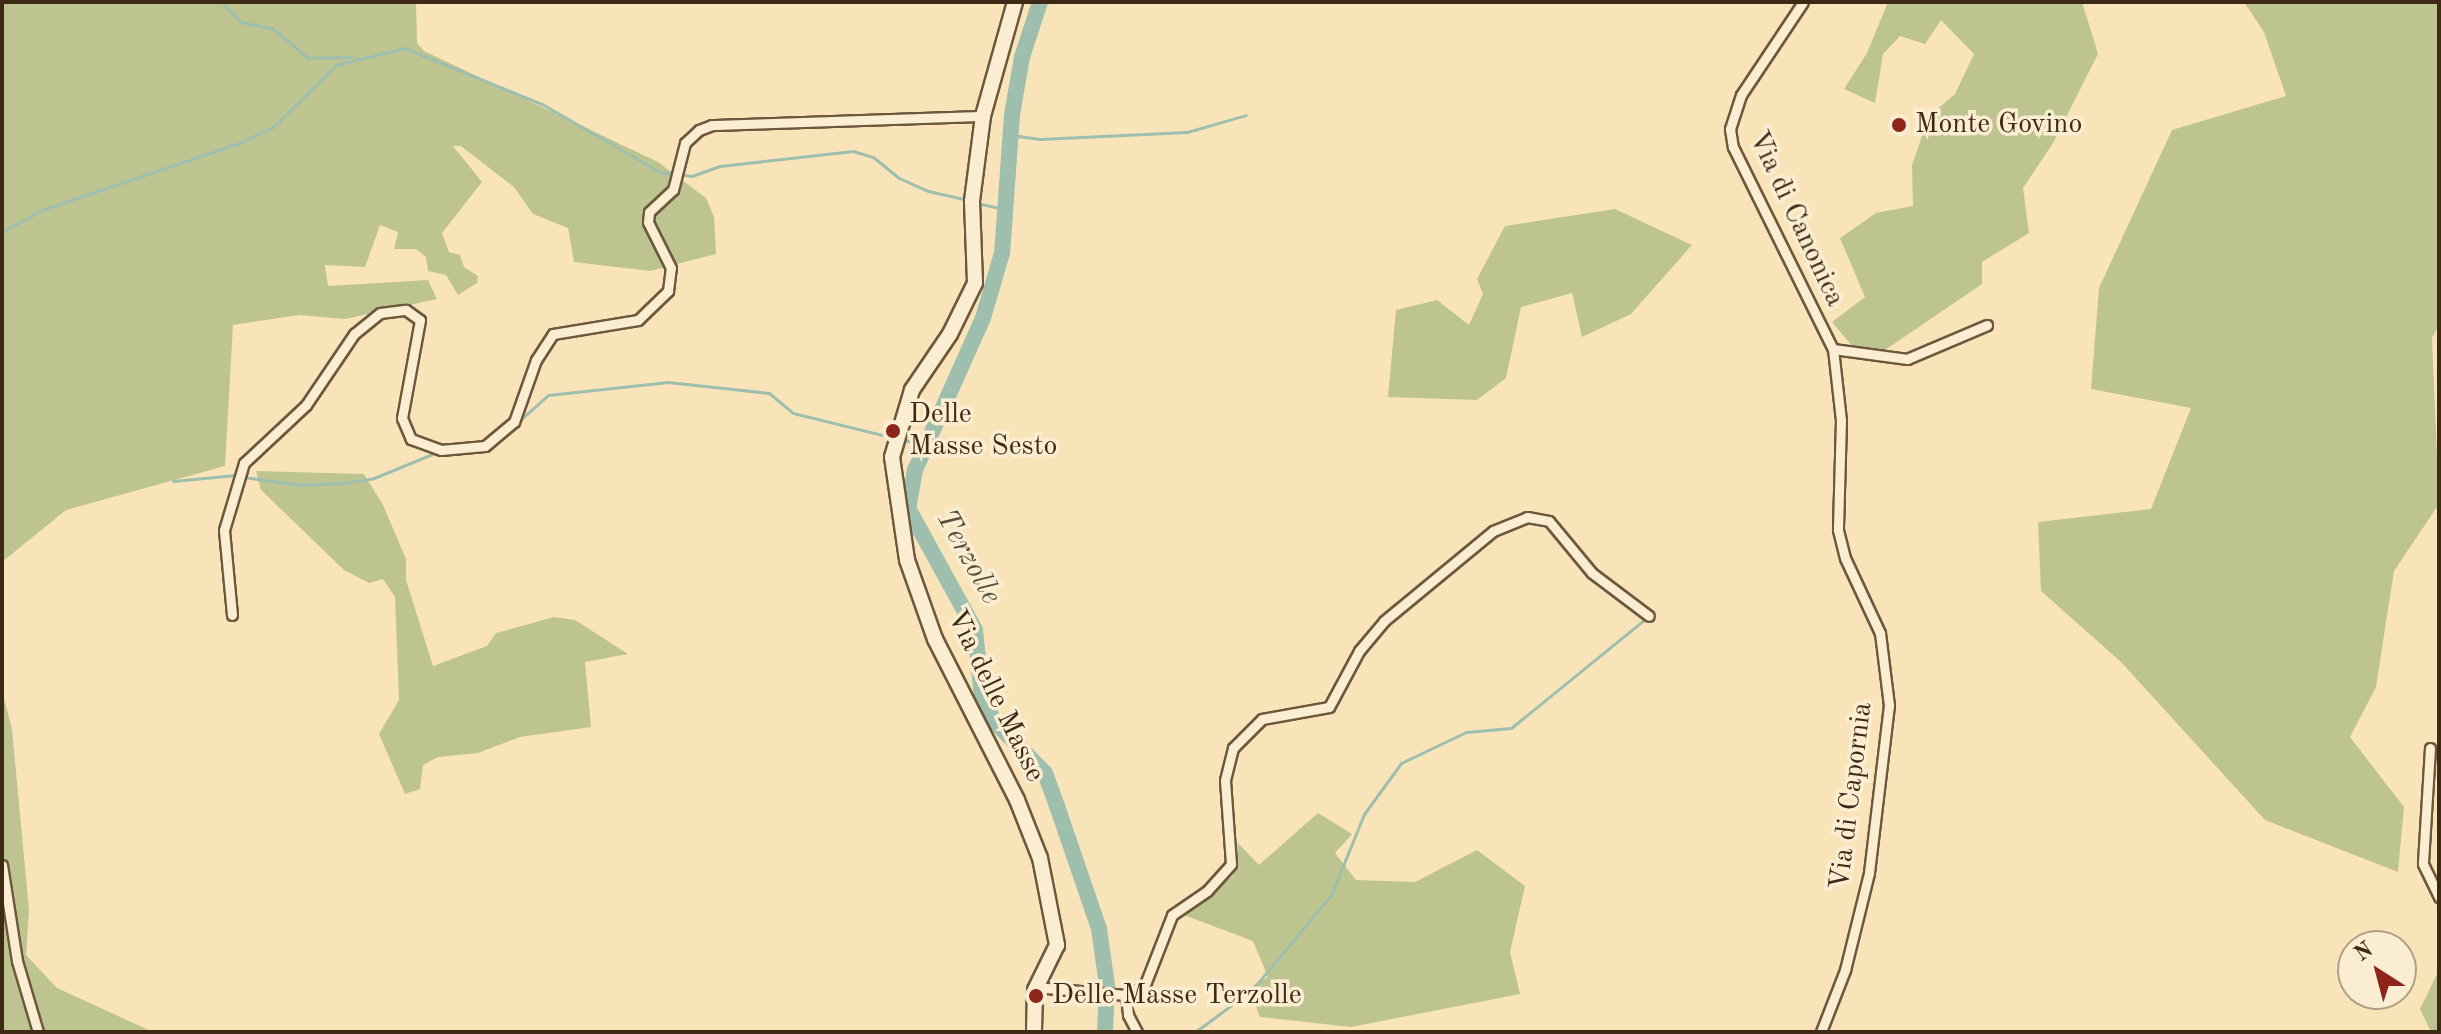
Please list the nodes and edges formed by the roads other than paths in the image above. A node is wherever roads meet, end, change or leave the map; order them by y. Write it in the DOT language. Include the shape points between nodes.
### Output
graph roads {
  1 [pos="1015,2"];
  2 [pos="1803,2"];
  3 [pos="983,116"];
  4 [pos="1987,325"];
  5 [pos="1833,349"];
  6 [pos="1839,376"];
  7 [pos="232,615"];
  8 [pos="1649,616"];
  9 [pos="2430,748"];
  10 [pos="2,865"];
  11 [pos="2439,897"];
  12 [pos="1035,987"];
  13 [pos="1125,994"];
  14 [pos="38,1032"];
  15 [pos="1034,1032"];
  16 [pos="1137,1032"];
  17 [pos="1821,1032"];
  1 -- 3 [label="street, Via delle Masse"];
  2 -- 5 [label="street, Via di Canonica" via="1741,95 1730,129 1733,147"];
  3 -- 7 [label="street" via="712,125 688,138 675,186 649,212 648,222 671,268 668,291 638,320 553,334 536,360 514,422 485,446 441,450 411,439 402,418 420,320 413,311 392,310 362,325 306,405 244,463 224,530"];
  3 -- 12 [label="street, Via delle Masse" via="972,201 975,283 950,334 912,390 894,440 893,487 907,560 935,639 1017,800 1040,858 1057,945"];
  4 -- 5 [label="street" via="1907,359"];
  5 -- 6 [label="street, Via di Canonica"];
  6 -- 17 [label="street, Via di Capornia" via="1838,530 1845,558 1880,633 1889,705 1869,873 1845,970"];
  8 -- 13 [label="street" via="1592,573 1549,521 1527,517 1493,531 1384,621 1359,651 1329,707 1262,719 1238,742 1225,780 1231,864 1207,891 1172,915 1148,981"];
  9 -- 11 [label="street" via="2423,864"];
  10 -- 14 [label="street" via="17,961"];
  12 -- 13 [label="street"];
  12 -- 15 [label="street, Via delle Masse"];
  13 -- 16 [label="street"];
}
